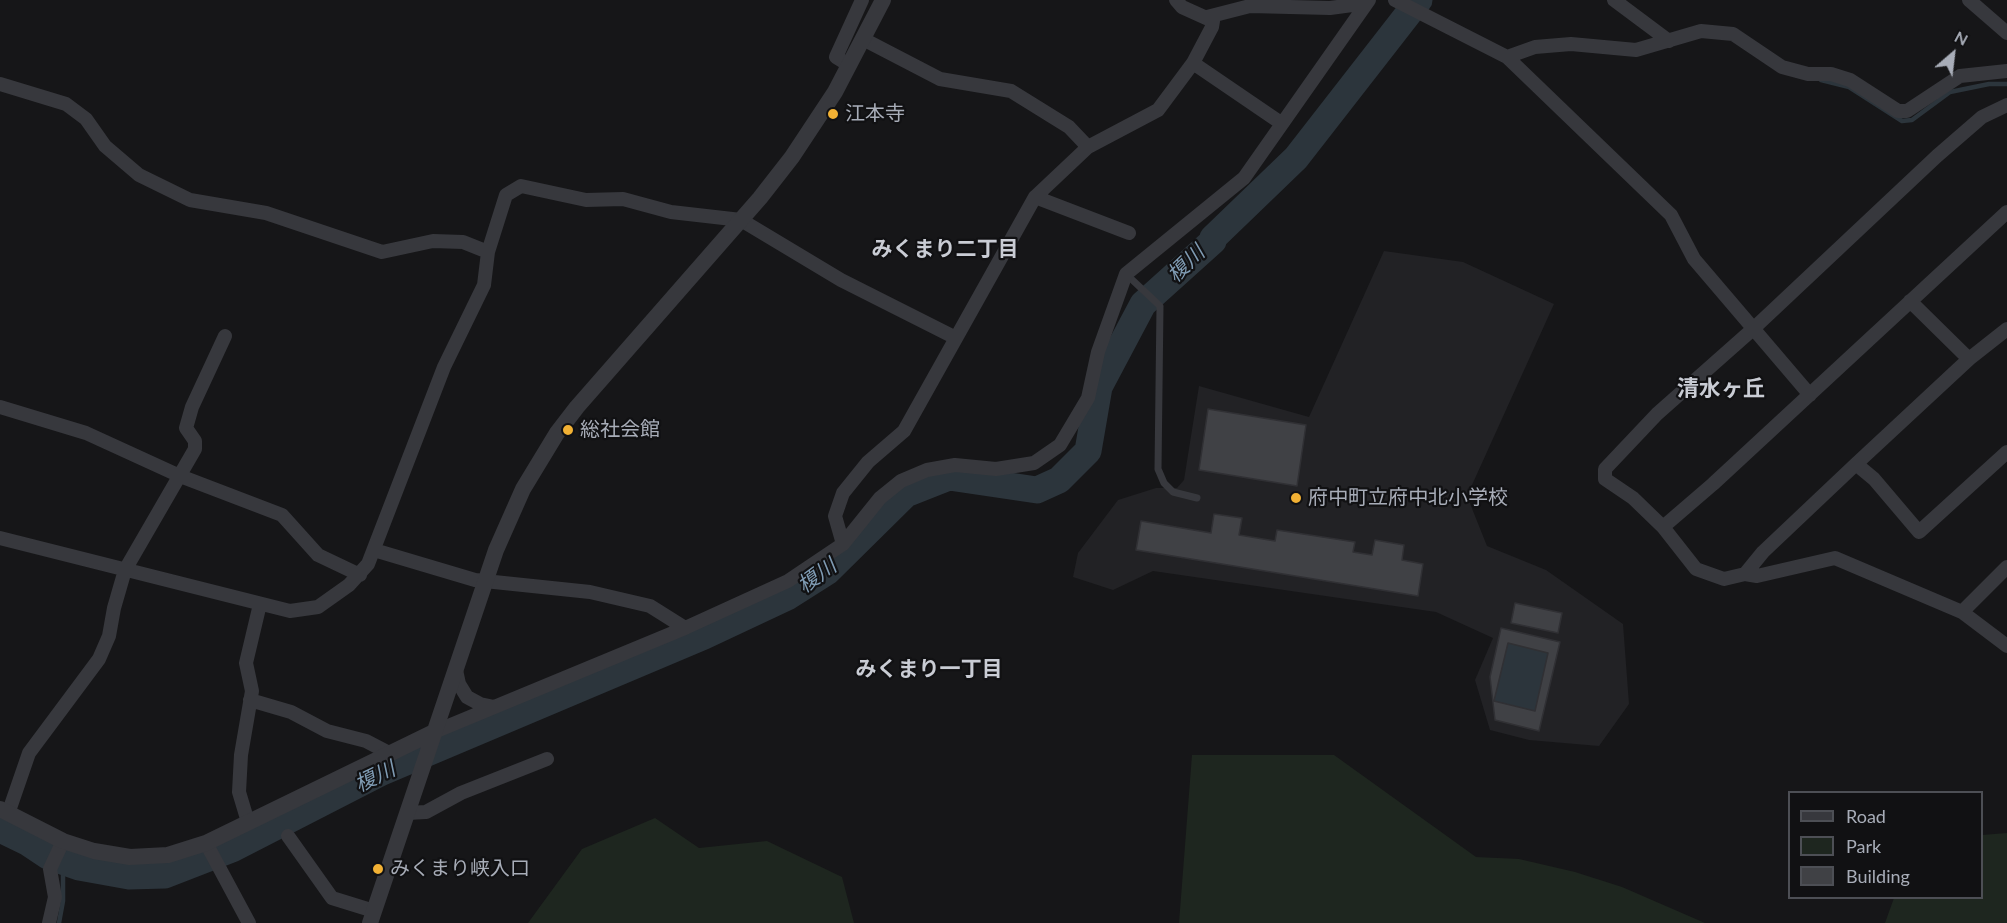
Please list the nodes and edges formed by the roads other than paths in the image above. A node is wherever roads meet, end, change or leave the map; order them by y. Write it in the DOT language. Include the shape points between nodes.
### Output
graph roads {
  1 [pos="862,0"];
  2 [pos="883,0"];
  3 [pos="1176,0"];
  4 [pos="1395,0"];
  5 [pos="1614,0"];
  6 [pos="1969,0"];
  7 [pos="1368,1"];
  8 [pos="1207,17"];
  9 [pos="2007,33"];
  10 [pos="863,39"];
  11 [pos="1669,41"];
  12 [pos="1507,57"];
  13 [pos="1193,63"];
  14 [pos="849,65"];
  15 [pos="2007,71"];
  16 [pos="0,84"];
  17 [pos="2007,105"];
  18 [pos="1281,123"];
  19 [pos="1088,147"];
  20 [pos="1035,197"];
  21 [pos="2007,212"];
  22 [pos="741,220"];
  23 [pos="1129,233"];
  24 [pos="488,252"];
  25 [pos="1126,274"];
  26 [pos="1910,301"];
  27 [pos="1753,329"];
  28 [pos="2007,329"];
  29 [pos="225,336"];
  30 [pos="956,339"];
  31 [pos="1969,359"];
  32 [pos="1810,395"];
  33 [pos="0,407"];
  34 [pos="2007,452"];
  35 [pos="1856,464"];
  36 [pos="180,476"];
  37 [pos="1197,498"];
  38 [pos="1663,527"];
  39 [pos="0,538"];
  40 [pos="843,544"];
  41 [pos="374,549"];
  42 [pos="2007,567"];
  43 [pos="125,570"];
  44 [pos="1745,574"];
  45 [pos="360,575"];
  46 [pos="486,581"];
  47 [pos="260,604"];
  48 [pos="1962,612"];
  49 [pos="685,628"];
  50 [pos="2007,646"];
  51 [pos="456,670"];
  52 [pos="250,700"];
  53 [pos="494,707"];
  54 [pos="433,737"];
  55 [pos="388,753"];
  56 [pos="547,759"];
  57 [pos="4,810"];
  58 [pos="407,813"];
  59 [pos="248,822"];
  60 [pos="288,836"];
  61 [pos="63,841"];
  62 [pos="206,843"];
  63 [pos="372,917"];
  64 [pos="49,923"];
  65 [pos="249,923"];
  1 -- 14 [label="street" via="836,57"];
  2 -- 10 [label="street"];
  3 -- 8 [label="street" via="1182,7"];
  4 -- 12 [label="street"];
  5 -- 11 [label="street"];
  6 -- 9 [label="street"];
  7 -- 8 [label="street" via="1330,8 1250,6"];
  7 -- 18 [label="street"];
  8 -- 13 [label="street" via="1213,21 1212,27"];
  10 -- 14 [label="street"];
  10 -- 19 [label="street" via="940,79 1011,91 1069,127"];
  11 -- 12 [label="street" via="1636,50 1571,44 1535,47"];
  11 -- 15 [label="street" via="1701,31 1733,34 1782,67 1850,80 1898,111 1907,111 1960,76"];
  12 -- 27 [label="street" via="1671,215 1694,259"];
  13 -- 18 [label="street"];
  13 -- 19 [label="street" via="1158,110"];
  14 -- 22 [label="street" via="807,136"];
  16 -- 24 [label="street" via="66,104 86,119 105,146 139,175 190,200 266,213 382,252 434,241 463,242"];
  17 -- 27 [label="street" via="1982,117 1937,156"];
  18 -- 25 [label="street" via="1244,178"];
  19 -- 20 [label="street"];
  20 -- 23 [label="street"];
  20 -- 30 [label="street"];
  21 -- 26 [label="street"];
  22 -- 24 [label="street" via="671,212 623,199 586,200 521,186 506,195"];
  22 -- 30 [label="street" via="841,280"];
  22 -- 46 [label="street" via="557,433 509,519"];
  24 -- 41 [label="street" via="484,285 444,367"];
  25 -- 37 [label="lane" via="1160,306 1158,470 1173,492"];
  25 -- 40 [label="street" via="1098,352 1088,398 1060,445 1034,463 996,469 955,465 927,470 901,481 880,498"];
  26 -- 31 [label="street"];
  26 -- 32 [label="street"];
  27 -- 32 [label="street"];
  27 -- 38 [label="street" via="1657,414 1605,469 1605,479 1633,498"];
  28 -- 31 [label="street"];
  29 -- 36 [label="street" via="192,407 186,428 195,448"];
  30 -- 40 [label="street" via="904,431 868,462 843,493 835,516"];
  31 -- 35 [label="street"];
  32 -- 38 [label="street"];
  33 -- 36 [label="street" via="86,433"];
  34 -- 35 [label="street" via="1919,532 1874,479"];
  35 -- 44 [label="street"];
  36 -- 43 [label="street"];
  36 -- 45 [label="street" via="282,515 318,555"];
  38 -- 44 [label="street" via="1696,568 1724,579"];
  39 -- 43 [label="street"];
  40 -- 49 [label="street" via="788,581"];
  41 -- 45 [label="street"];
  41 -- 46 [label="street"];
  42 -- 48 [label="street"];
  43 -- 47 [label="street"];
  43 -- 57 [label="street" via="109,636 99,658 28,753"];
  44 -- 48 [label="street" via="1757,576 1835,558"];
  45 -- 47 [label="street" via="318,606 290,611"];
  46 -- 49 [label="street" via="590,592 650,606"];
  46 -- 51 [label="street"];
  47 -- 52 [label="street" via="246,663 252,690"];
  48 -- 50 [label="street"];
  49 -- 53 [label="street"];
  51 -- 53 [label="street" via="467,697"];
  51 -- 54 [label="street"];
  52 -- 55 [label="street" via="291,712 327,731 366,741"];
  52 -- 59 [label="street" via="238,792"];
  53 -- 54 [label="street"];
  54 -- 55 [label="street"];
  54 -- 58 [label="street"];
  55 -- 59 [label="street"];
  56 -- 58 [label="street" via="461,793 426,812"];
  57 -- 61 [label="street"];
  58 -- 63 [label="street"];
  59 -- 62 [label="street"];
  60 -- 63 [label="street" via="332,898"];
  61 -- 62 [label="street" via="130,857 168,855"];
  61 -- 64 [label="street" via="50,869 55,897"];
  62 -- 65 [label="street"];
}
